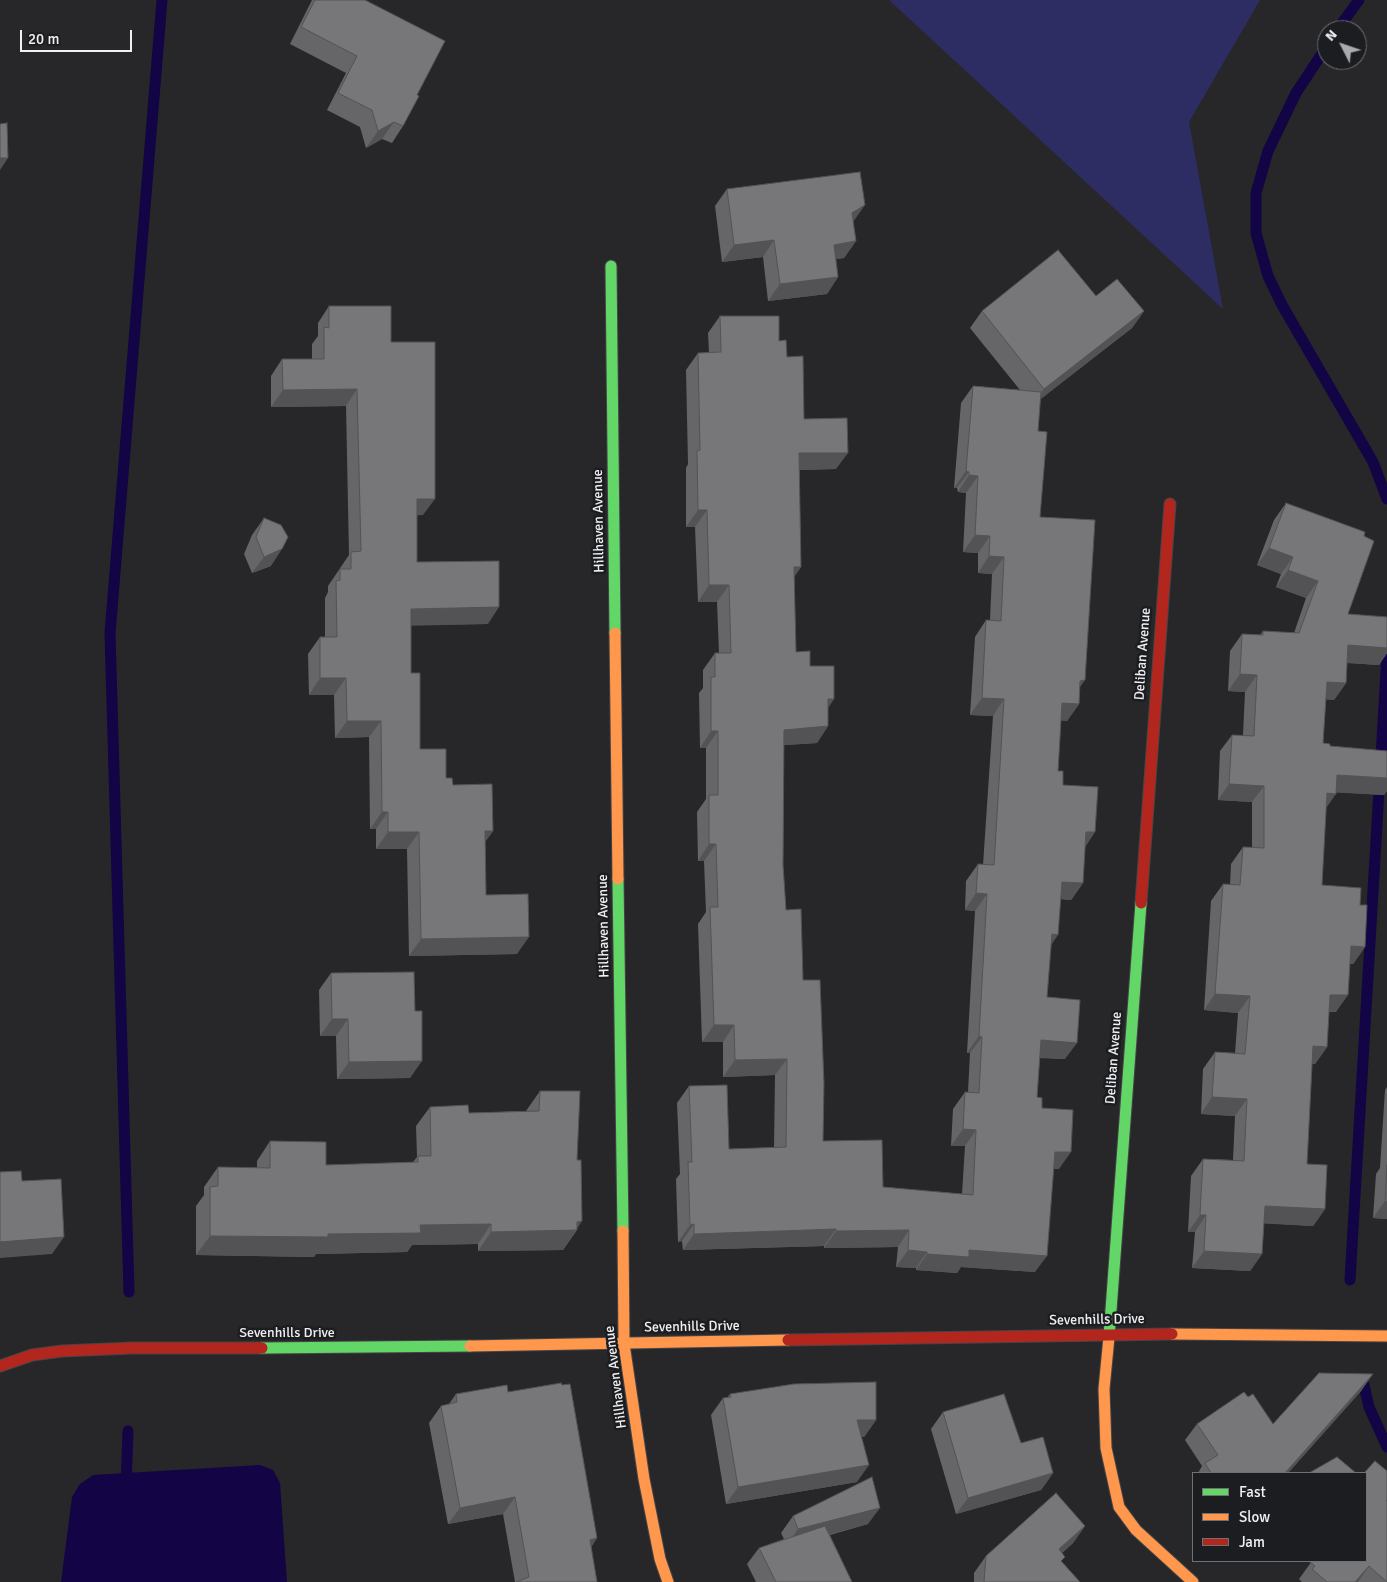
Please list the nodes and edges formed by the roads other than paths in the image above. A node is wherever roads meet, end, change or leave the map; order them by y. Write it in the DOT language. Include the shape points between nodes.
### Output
graph roads {
  1 [pos="611,266"];
  2 [pos="1170,504"];
  3 [pos="1109,1334"];
  4 [pos="1387,1336"];
  5 [pos="624,1344"];
  6 [pos="0,1366"];
  7 [pos="668,1582"];
  8 [pos="1193,1582"];
  1 -- 5 [label="street, Hillhaven Avenue"];
  2 -- 3 [label="street, Deliban Avenue"];
  3 -- 4 [label="street, Sevenhills Drive"];
  3 -- 5 [label="street, Sevenhills Drive"];
  3 -- 8 [label="street, Deliban Avenue" via="1104,1389 1106,1448 1119,1507 1136,1530"];
  5 -- 6 [label="street, Sevenhills Drive" via="132,1348 32,1355"];
  5 -- 7 [label="street, Hillhaven Avenue" via="644,1479 660,1559"];
}
